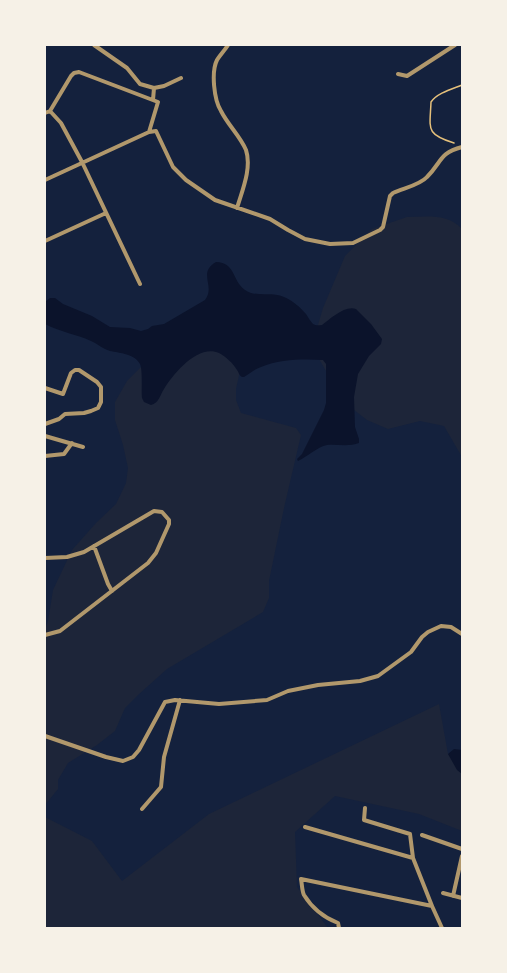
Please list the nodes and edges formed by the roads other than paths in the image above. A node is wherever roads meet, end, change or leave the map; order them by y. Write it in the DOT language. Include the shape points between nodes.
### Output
graph roads {
  1 [pos="94,45"];
  2 [pos="228,45"];
  3 [pos="455,45"];
  4 [pos="398,74"];
  5 [pos="182,78"];
  6 [pos="154,88"];
  7 [pos="153,100"];
  8 [pos="50,111"];
  9 [pos="45,113"];
  10 [pos="149,132"];
  11 [pos="462,147"];
  12 [pos="82,162"];
  13 [pos="45,180"];
  14 [pos="237,208"];
  15 [pos="106,213"];
  16 [pos="45,241"];
  17 [pos="140,284"];
  18 [pos="45,388"];
  19 [pos="45,424"];
  20 [pos="45,436"];
  21 [pos="72,443"];
  22 [pos="83,447"];
  23 [pos="45,456"];
  24 [pos="94,546"];
  25 [pos="45,558"];
  26 [pos="112,591"];
  27 [pos="462,634"];
  28 [pos="45,635"];
  29 [pos="180,700"];
  30 [pos="45,736"];
  31 [pos="365,808"];
  32 [pos="142,809"];
  33 [pos="305,827"];
  34 [pos="422,835"];
  35 [pos="462,849"];
  36 [pos="462,856"];
  37 [pos="413,858"];
  38 [pos="443,893"];
  39 [pos="453,896"];
  40 [pos="462,898"];
  41 [pos="432,906"];
  42 [pos="339,928"];
  43 [pos="442,928"];
  1 -- 6 [label="street" via="128,68 140,84"];
  2 -- 14 [label="street" via="217,61 214,80 217,105 246,151 248,165"];
  3 -- 4 [label="street" via="407,76"];
  5 -- 6 [label="street"];
  6 -- 7 [label="street"];
  7 -- 8 [label="street" via="74,72"];
  7 -- 10 [label="street" via="158,102"];
  8 -- 9 [label="street"];
  8 -- 12 [label="street" via="61,124"];
  10 -- 12 [label="street"];
  10 -- 14 [label="street" via="158,133 173,167 186,180 215,200"];
  11 -- 14 [label="street" via="443,156 427,177 390,196 383,227 353,243 330,244 305,239 270,219"];
  12 -- 13 [label="street"];
  12 -- 15 [label="street"];
  15 -- 16 [label="street"];
  15 -- 17 [label="street"];
  18 -- 19 [label="street" via="63,394 71,373 75,370 79,370 101,387 101,402 98,408 84,413 65,414"];
  20 -- 21 [label="street"];
  21 -- 22 [label="street"];
  21 -- 23 [label="street" via="64,454"];
  24 -- 25 [label="street" via="67,557"];
  24 -- 26 [label="street"];
  24 -- 26 [label="street" via="154,510 162,512 169,520 156,553 148,563"];
  26 -- 28 [label="street" via="60,631"];
  27 -- 29 [label="street" via="451,627 441,626 428,632 411,652 378,676 360,681 288,691 268,700 219,704"];
  29 -- 30 [label="street" via="165,702 139,750 133,757 123,760 106,757"];
  29 -- 32 [label="street" via="164,757 161,787"];
  31 -- 37 [label="street" via="364,820 410,834"];
  33 -- 37 [label="street"];
  34 -- 35 [label="street"];
  36 -- 39 [label="street"];
  37 -- 41 [label="street"];
  38 -- 39 [label="street"];
  39 -- 40 [label="street"];
  41 -- 42 [label="street" via="301,879 304,894 315,908 327,919 338,924"];
  41 -- 43 [label="street"];
}
